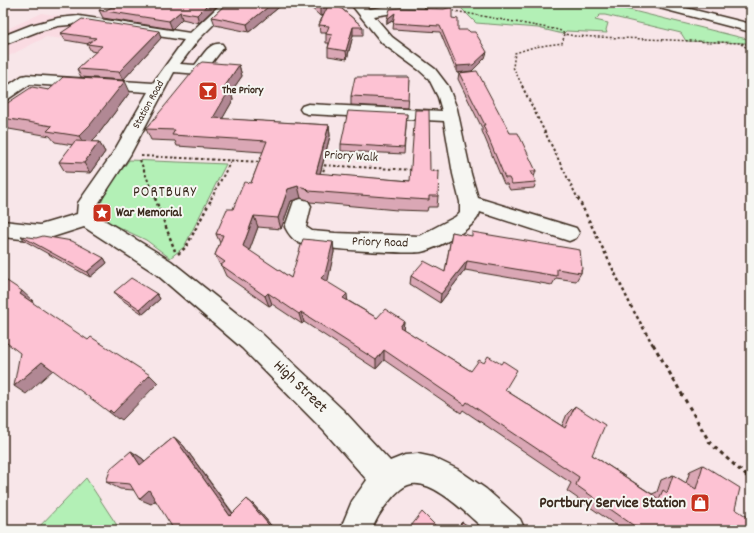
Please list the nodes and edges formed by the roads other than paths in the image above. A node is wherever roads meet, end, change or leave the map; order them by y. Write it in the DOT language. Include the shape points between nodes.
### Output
graph roads {
  1 [pos="229,3"];
  2 [pos="652,3"];
  3 [pos="696,3"];
  4 [pos="361,8"];
  5 [pos="443,9"];
  6 [pos="751,16"];
  7 [pos="751,28"];
  8 [pos="192,41"];
  9 [pos="3,42"];
  10 [pos="217,47"];
  11 [pos="171,68"];
  12 [pos="159,88"];
  13 [pos="3,96"];
  14 [pos="308,109"];
  15 [pos="450,116"];
  16 [pos="470,202"];
  17 [pos="301,206"];
  18 [pos="86,218"];
  19 [pos="3,229"];
  20 [pos="569,233"];
  21 [pos="388,481"];
  22 [pos="356,530"];
  23 [pos="509,530"];
  1 -- 8 [label="main road, Station Road"];
  2 -- 7 [label="main road"];
  3 -- 6 [label="main road"];
  4 -- 5 [label="main road"];
  4 -- 15 [label="main road" via="388,41 434,77 441,86"];
  8 -- 9 [label="main road" via="80,20 35,28"];
  8 -- 11 [label="main road, Station Road"];
  10 -- 11 [label="main road" via="199,70"];
  11 -- 12 [label="main road, Station Road"];
  12 -- 13 [label="main road" via="27,79"];
  12 -- 18 [label="main road, Station Road" via="121,155 88,203"];
  14 -- 15 [label="main road"];
  15 -- 16 [label="main road"];
  16 -- 17 [label="main road, Priory Road" via="470,214 462,222 428,242 408,244 307,238 295,227"];
  16 -- 20 [label="main road"];
  18 -- 19 [label="main road" via="40,233"];
  18 -- 21 [label="main road, High Street" via="163,267 251,340 334,421"];
  21 -- 22 [label="main road" via="372,497"];
  21 -- 23 [label="main road" via="404,470 424,469 452,482"];
}
